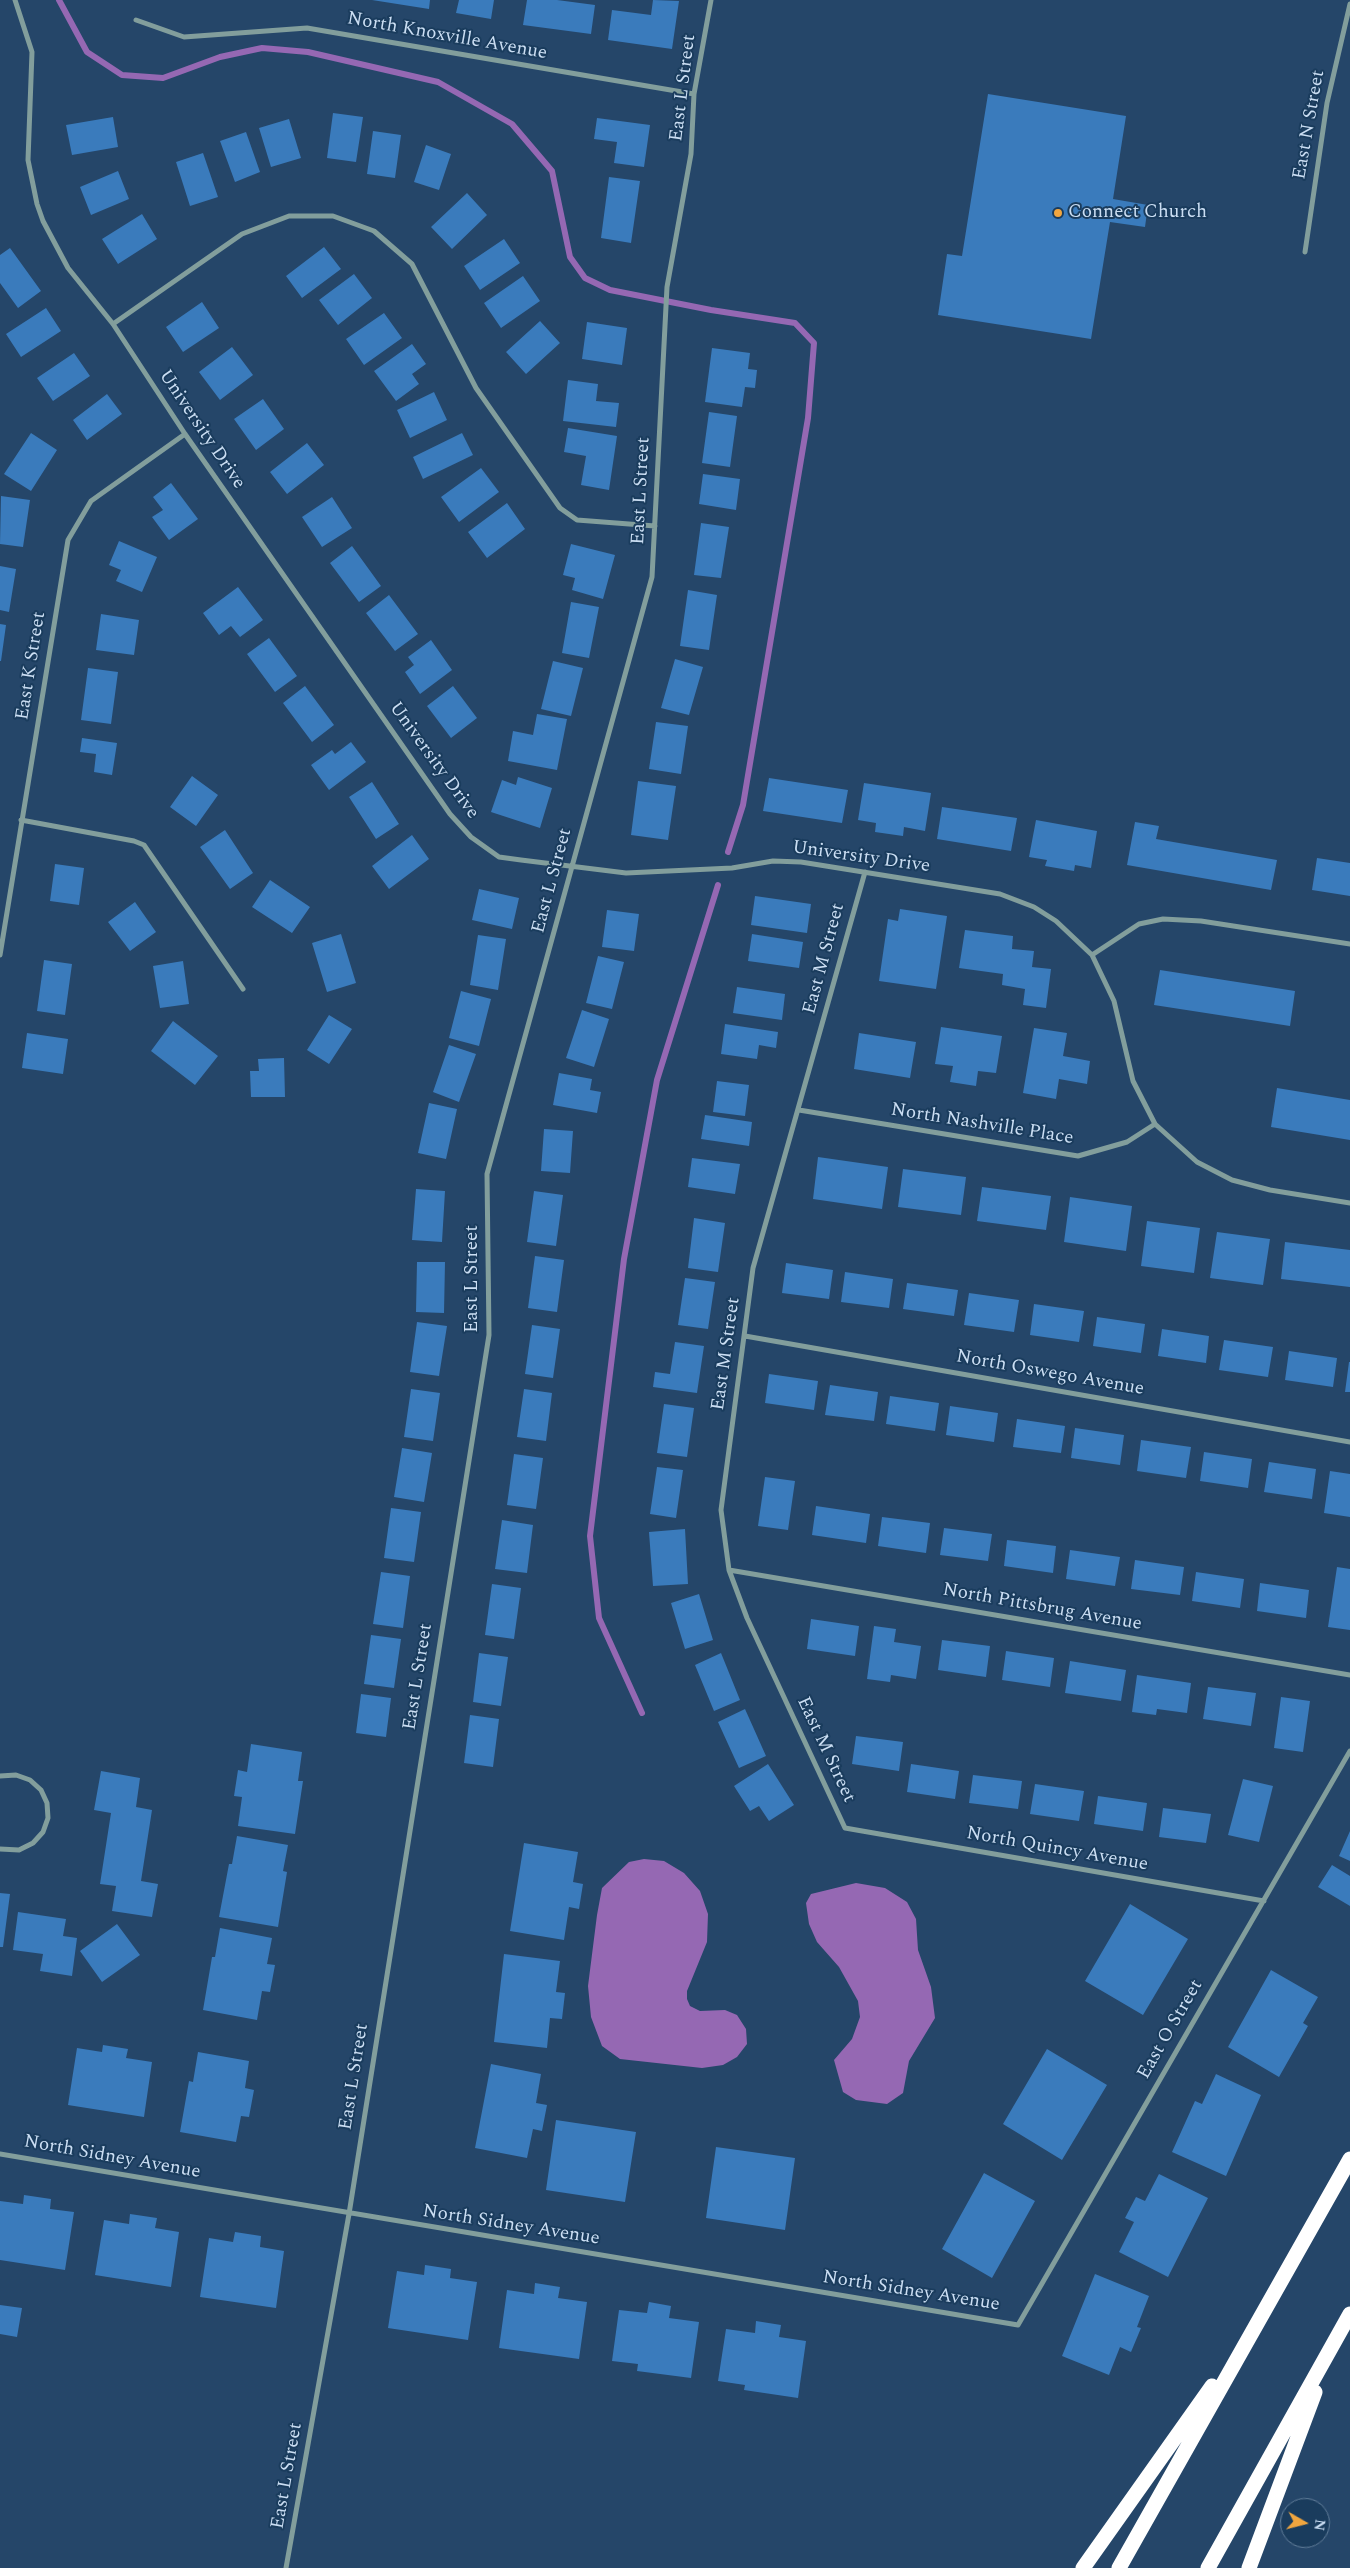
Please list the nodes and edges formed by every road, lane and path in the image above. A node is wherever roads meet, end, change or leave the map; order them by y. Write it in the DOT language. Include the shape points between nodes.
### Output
graph roads {
  1 [pos="14,0"];
  2 [pos="711,0"];
  3 [pos="1350,4"];
  4 [pos="136,20"];
  5 [pos="694,94"];
  6 [pos="1305,252"];
  7 [pos="113,324"];
  8 [pos="185,434"];
  9 [pos="655,526"];
  10 [pos="21,820"];
  11 [pos="572,866"];
  12 [pos="865,872"];
  13 [pos="1350,944"];
  14 [pos="0,955"];
  15 [pos="1092,955"];
  16 [pos="243,989"];
  17 [pos="799,1110"];
  18 [pos="1155,1124"];
  19 [pos="1350,1203"];
  20 [pos="745,1336"];
  21 [pos="1350,1442"];
  22 [pos="729,1570"];
  23 [pos="1350,1675"];
  24 [pos="1350,1750"];
  25 [pos="0,1776"];
  26 [pos="845,1828"];
  27 [pos="0,1849"];
  28 [pos="1264,1901"];
  29 [pos="0,2154"];
  30 [pos="1350,2159"];
  31 [pos="349,2214"];
  32 [pos="1350,2314"];
  33 [pos="1260,2319"];
  34 [pos="1018,2325"];
  35 [pos="1333,2343"];
  36 [pos="286,2568"];
  37 [pos="1082,2568"];
  38 [pos="1119,2568"];
  39 [pos="1208,2568"];
  40 [pos="1249,2568"];
  1 -- 7 [label="street, University Drive" via="32,52 28,160 37,204 68,268"];
  2 -- 5 [label="street, East L Street"];
  3 -- 6 [label="street, East N Street" via="1327,103"];
  4 -- 5 [label="street, North Knoxville Avenue" via="184,37 307,28"];
  5 -- 9 [label="street, East L Street" via="691,154 667,287"];
  7 -- 8 [label="street, University Drive"];
  7 -- 9 [label="street" via="242,234 290,216 333,216 374,231 412,264 476,388 560,508 577,520"];
  8 -- 10 [label="street, East K Street" via="91,501 68,540"];
  8 -- 11 [label="street, University Drive" via="450,814 471,837 500,856"];
  9 -- 11 [label="street, East L Street" via="652,578"];
  10 -- 14 [label="street, East K Street"];
  10 -- 16 [label="street" via="144,845"];
  11 -- 12 [label="street, University Drive" via="626,873 732,868 773,861"];
  11 -- 31 [label="street, East L Street" via="487,1174 489,1335"];
  12 -- 15 [label="street, University Drive" via="1000,894 1034,907 1056,921"];
  12 -- 17 [label="street, East M Street"];
  13 -- 15 [label="street" via="1201,921 1163,919 1139,924"];
  15 -- 18 [label="street, University Drive" via="1114,1001 1133,1081"];
  17 -- 18 [label="street, North Nashville Place" via="1078,1156 1127,1142"];
  17 -- 20 [label="street, East M Street" via="754,1268"];
  18 -- 19 [label="street, University Drive" via="1197,1162 1232,1180 1270,1190"];
  20 -- 21 [label="street, North Oswego Avenue"];
  20 -- 22 [label="street, East M Street" via="721,1510"];
  22 -- 23 [label="street, North Pittsbrug Avenue"];
  22 -- 26 [label="street, East M Street" via="747,1618"];
  24 -- 28 [label="street, East O Street"];
  25 -- 27 [label="street" via="16,1775 30,1780 41,1790 47,1803 48,1818 43,1832 33,1843 19,1850"];
  26 -- 28 [label="street, North Quincy Avenue"];
  28 -- 34 [label="street, East O Street"];
  29 -- 31 [label="street, North Sidney Avenue"];
  30 -- 33 [label="highway"];
  31 -- 34 [label="street, North Sidney Avenue"];
  31 -- 36 [label="street, East L Street"];
  32 -- 35 [label="highway"];
  33 -- 37 [label="highway"];
  33 -- 38 [label="highway"];
  35 -- 39 [label="highway"];
  35 -- 40 [label="highway"];
}
